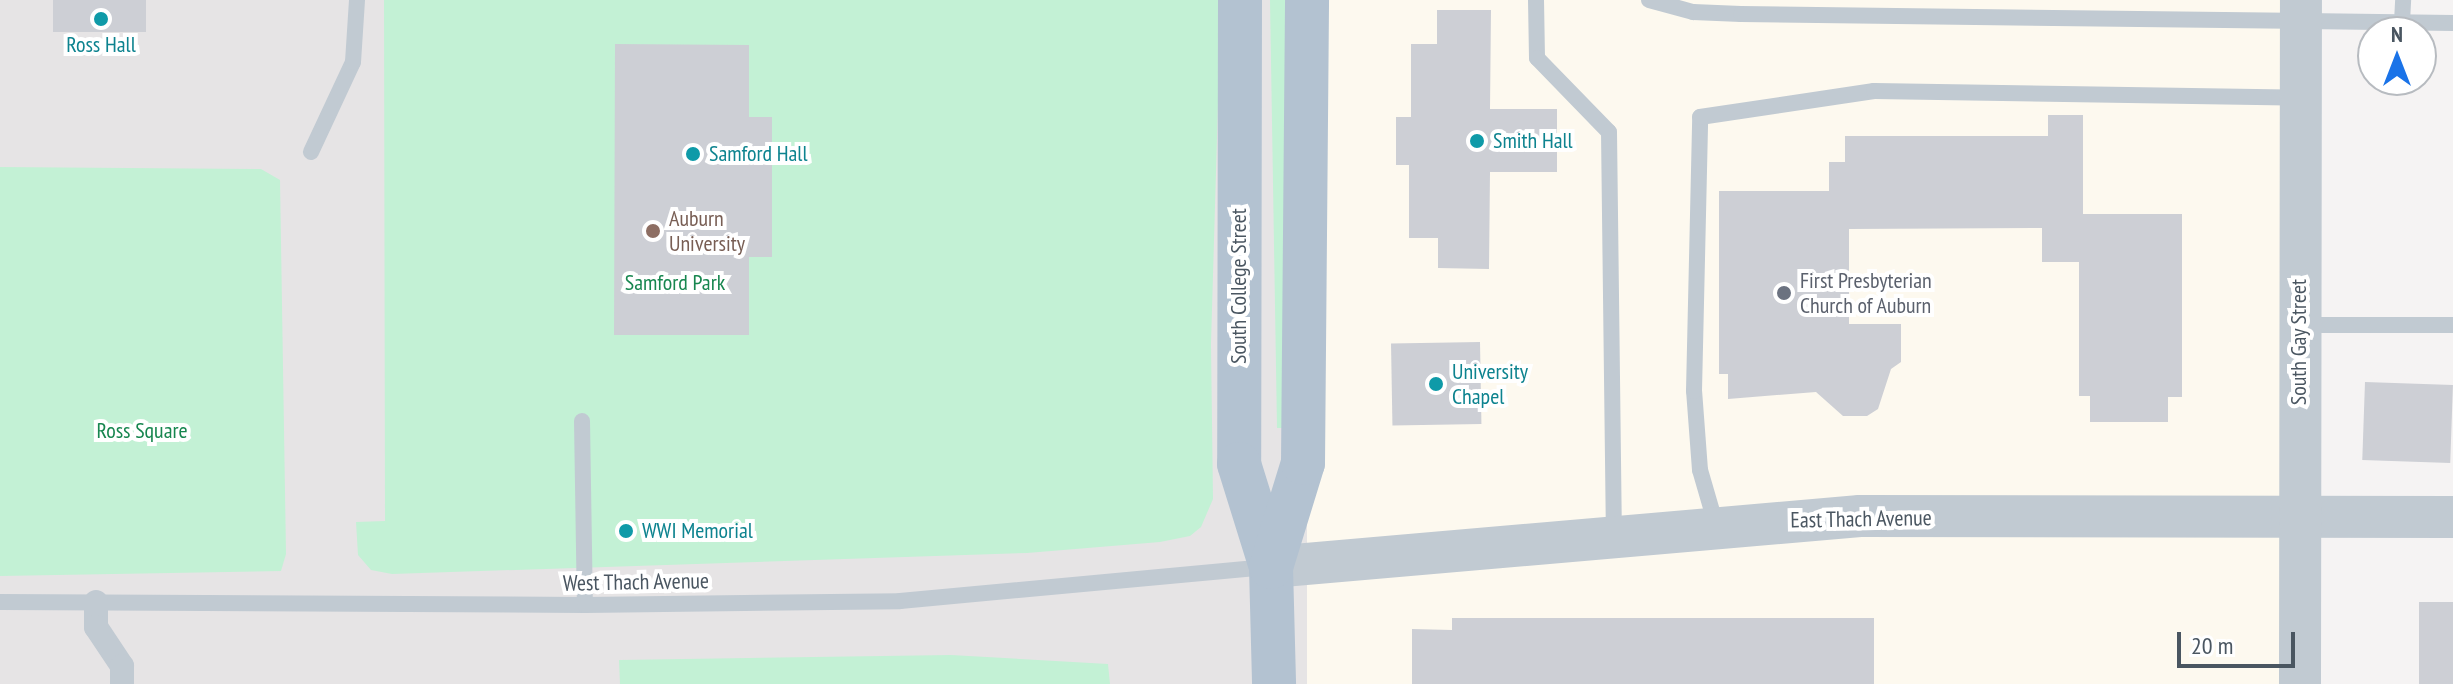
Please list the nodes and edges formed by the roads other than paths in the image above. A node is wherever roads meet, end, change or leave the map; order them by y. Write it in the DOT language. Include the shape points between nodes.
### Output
graph roads {
  1 [pos="357,0"];
  2 [pos="1240,0"];
  3 [pos="1307,0"];
  4 [pos="1536,0"];
  5 [pos="1649,0"];
  6 [pos="2301,9"];
  7 [pos="2357,16"];
  8 [pos="2301,98"];
  9 [pos="311,152"];
  10 [pos="2299,325"];
  11 [pos="2453,325"];
  12 [pos="582,421"];
  13 [pos="2453,517"];
  14 [pos="2299,518"];
  15 [pos="1716,525"];
  16 [pos="1614,535"];
  17 [pos="1271,567"];
  18 [pos="0,602"];
  19 [pos="96,602"];
  20 [pos="585,605"];
  21 [pos="122,684"];
  22 [pos="1274,684"];
  23 [pos="2300,684"];
  1 -- 9 [label="lane" via="353,62"];
  2 -- 17 [label="main road, South College Street" via="1239,464"];
  3 -- 17 [label="main road, South College Street" via="1303,463"];
  4 -- 16 [label="lane" via="1537,58 1609,132"];
  5 -- 6 [label="lane" via="1693,12 1741,14"];
  6 -- 7 [label="lane"];
  6 -- 8 [label="street, South Gay Street"];
  8 -- 10 [label="street, South Gay Street"];
  8 -- 15 [label="lane" via="1874,91 1700,117 1694,391 1700,470"];
  10 -- 11 [label="lane"];
  10 -- 14 [label="street, South Gay Street"];
  12 -- 20 [label="lane"];
  13 -- 14 [label="street, East Thach Avenue"];
  14 -- 15 [label="street, East Thach Avenue" via="1860,516"];
  14 -- 23 [label="street, South Gay Street"];
  15 -- 16 [label="street, East Thach Avenue"];
  16 -- 17 [label="street, East Thach Avenue"];
  17 -- 20 [label="lane, West Thach Avenue" via="900,601"];
  17 -- 22 [label="main road, South College Street"];
  18 -- 19 [label="lane, West Thach Avenue"];
  19 -- 20 [label="lane, West Thach Avenue"];
  19 -- 21 [label="street" via="96,627 122,666"];
}
